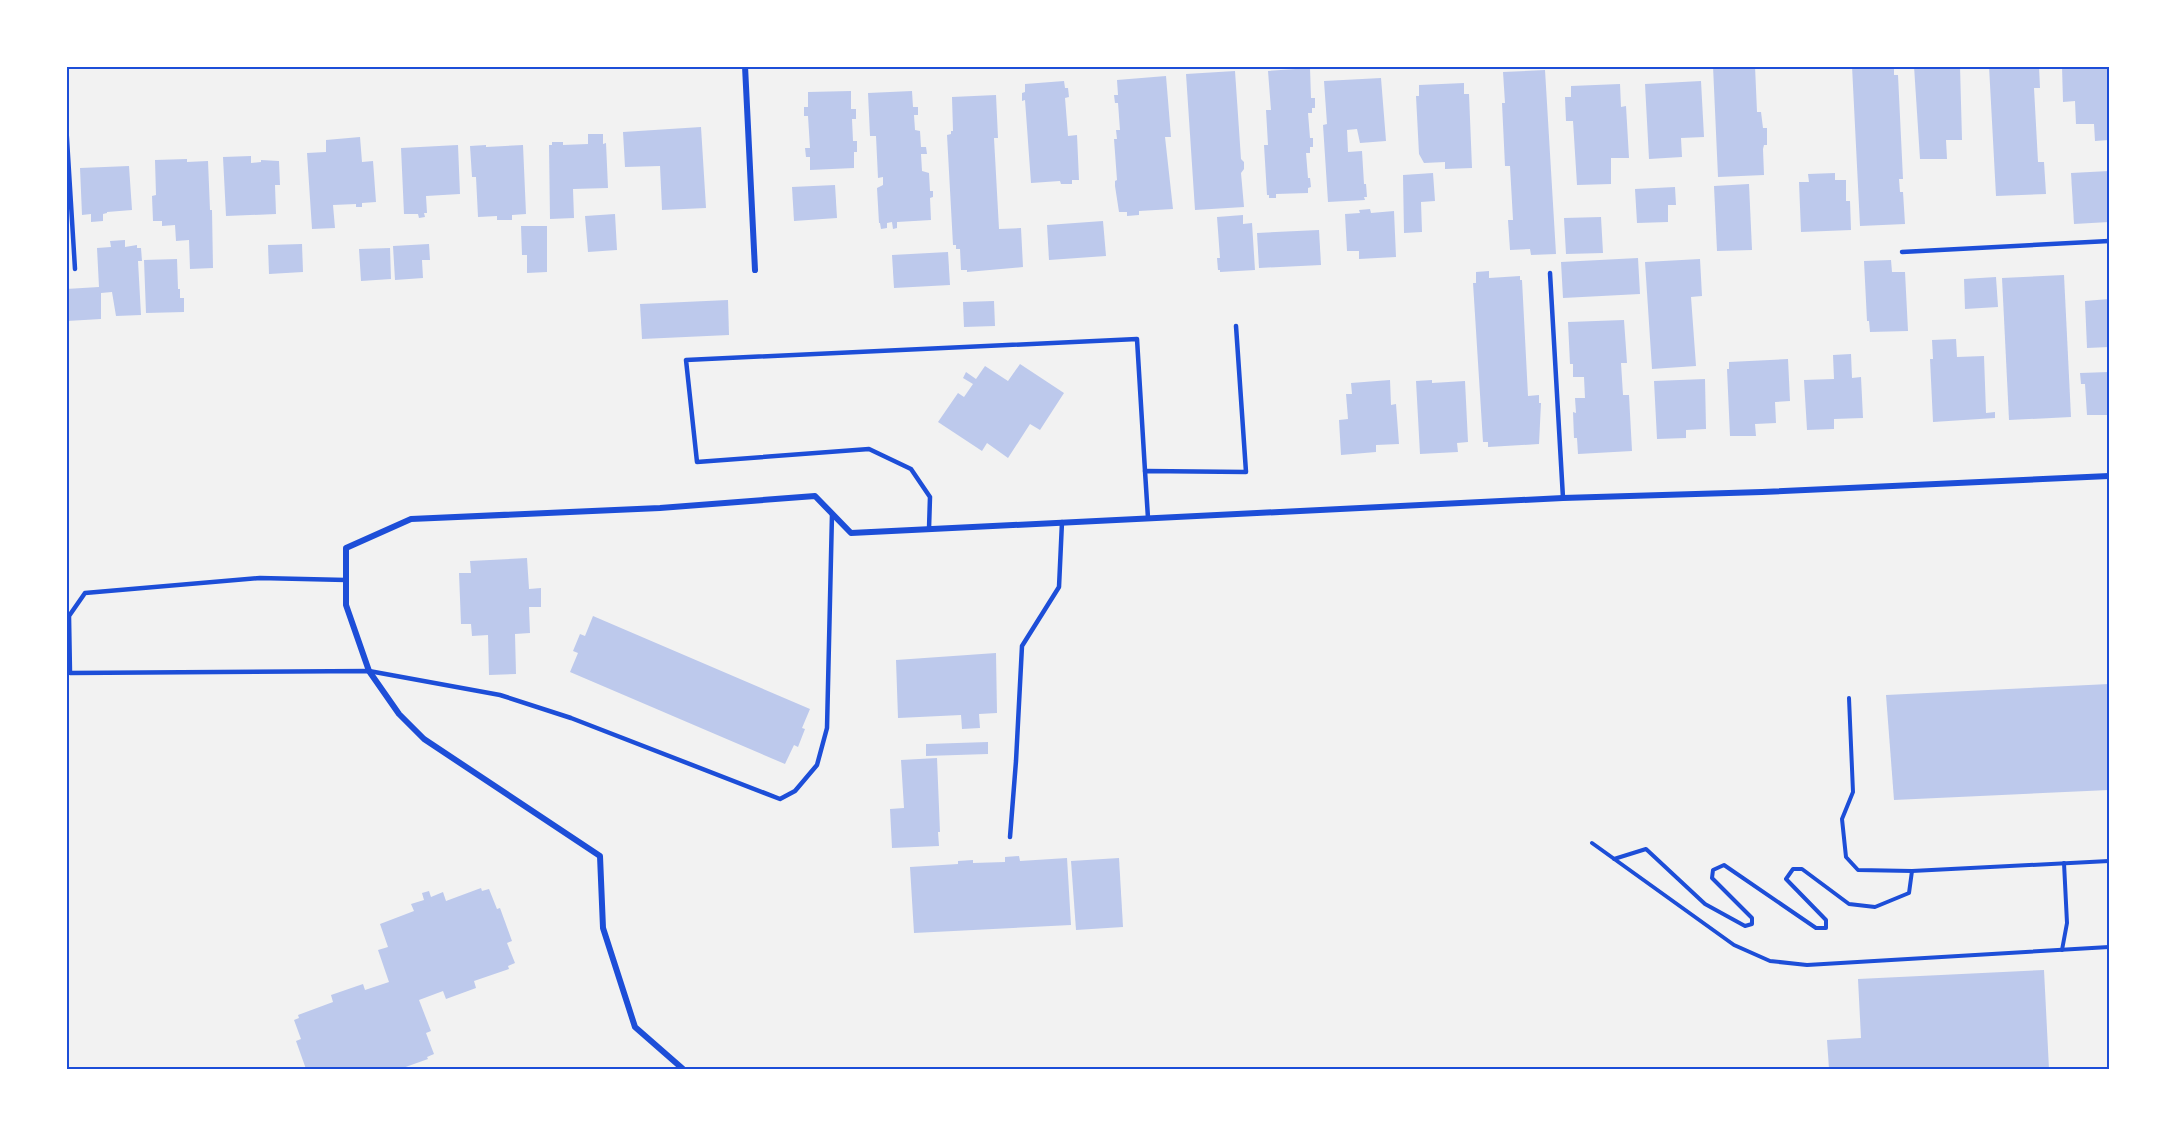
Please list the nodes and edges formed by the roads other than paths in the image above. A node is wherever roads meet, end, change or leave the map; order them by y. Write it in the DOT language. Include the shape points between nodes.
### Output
graph roads {
  1 [pos="745,66"];
  2 [pos="66,123"];
  3 [pos="2109,241"];
  4 [pos="1902,252"];
  5 [pos="75,269"];
  6 [pos="755,270"];
  7 [pos="1550,273"];
  8 [pos="1236,326"];
  9 [pos="1145,471"];
  10 [pos="2109,476"];
  11 [pos="1563,498"];
  12 [pos="832,514"];
  13 [pos="1148,518"];
  14 [pos="1062,522"];
  15 [pos="929,529"];
  16 [pos="346,580"];
  17 [pos="68,641"];
  18 [pos="369,671"];
  19 [pos="1010,837"];
  20 [pos="683,1069"];
  1 -- 6 [label="street"];
  2 -- 5 [label="lane"];
  3 -- 4 [label="lane"];
  7 -- 11 [label="lane"];
  8 -- 9 [label="lane" via="1246,471"];
  9 -- 13 [label="lane"];
  9 -- 15 [label="lane" via="1137,339 686,360 697,462 869,448 911,469 930,497"];
  10 -- 11 [label="street"];
  11 -- 13 [label="street"];
  12 -- 15 [label="street" via="851,533"];
  12 -- 16 [label="street" via="815,496 660,508 411,519 346,548"];
  12 -- 18 [label="lane" via="827,728 817,765 795,791 780,800 500,694"];
  13 -- 14 [label="street"];
  14 -- 15 [label="street"];
  14 -- 19 [label="lane" via="1059,587 1022,646"];
  16 -- 17 [label="lane" via="260,578 85,593 69,616"];
  16 -- 18 [label="street" via="346,605"];
  17 -- 18 [label="lane" via="70,673"];
  18 -- 20 [label="street" via="399,714 424,739 600,856 603,928 635,1027"];
}
